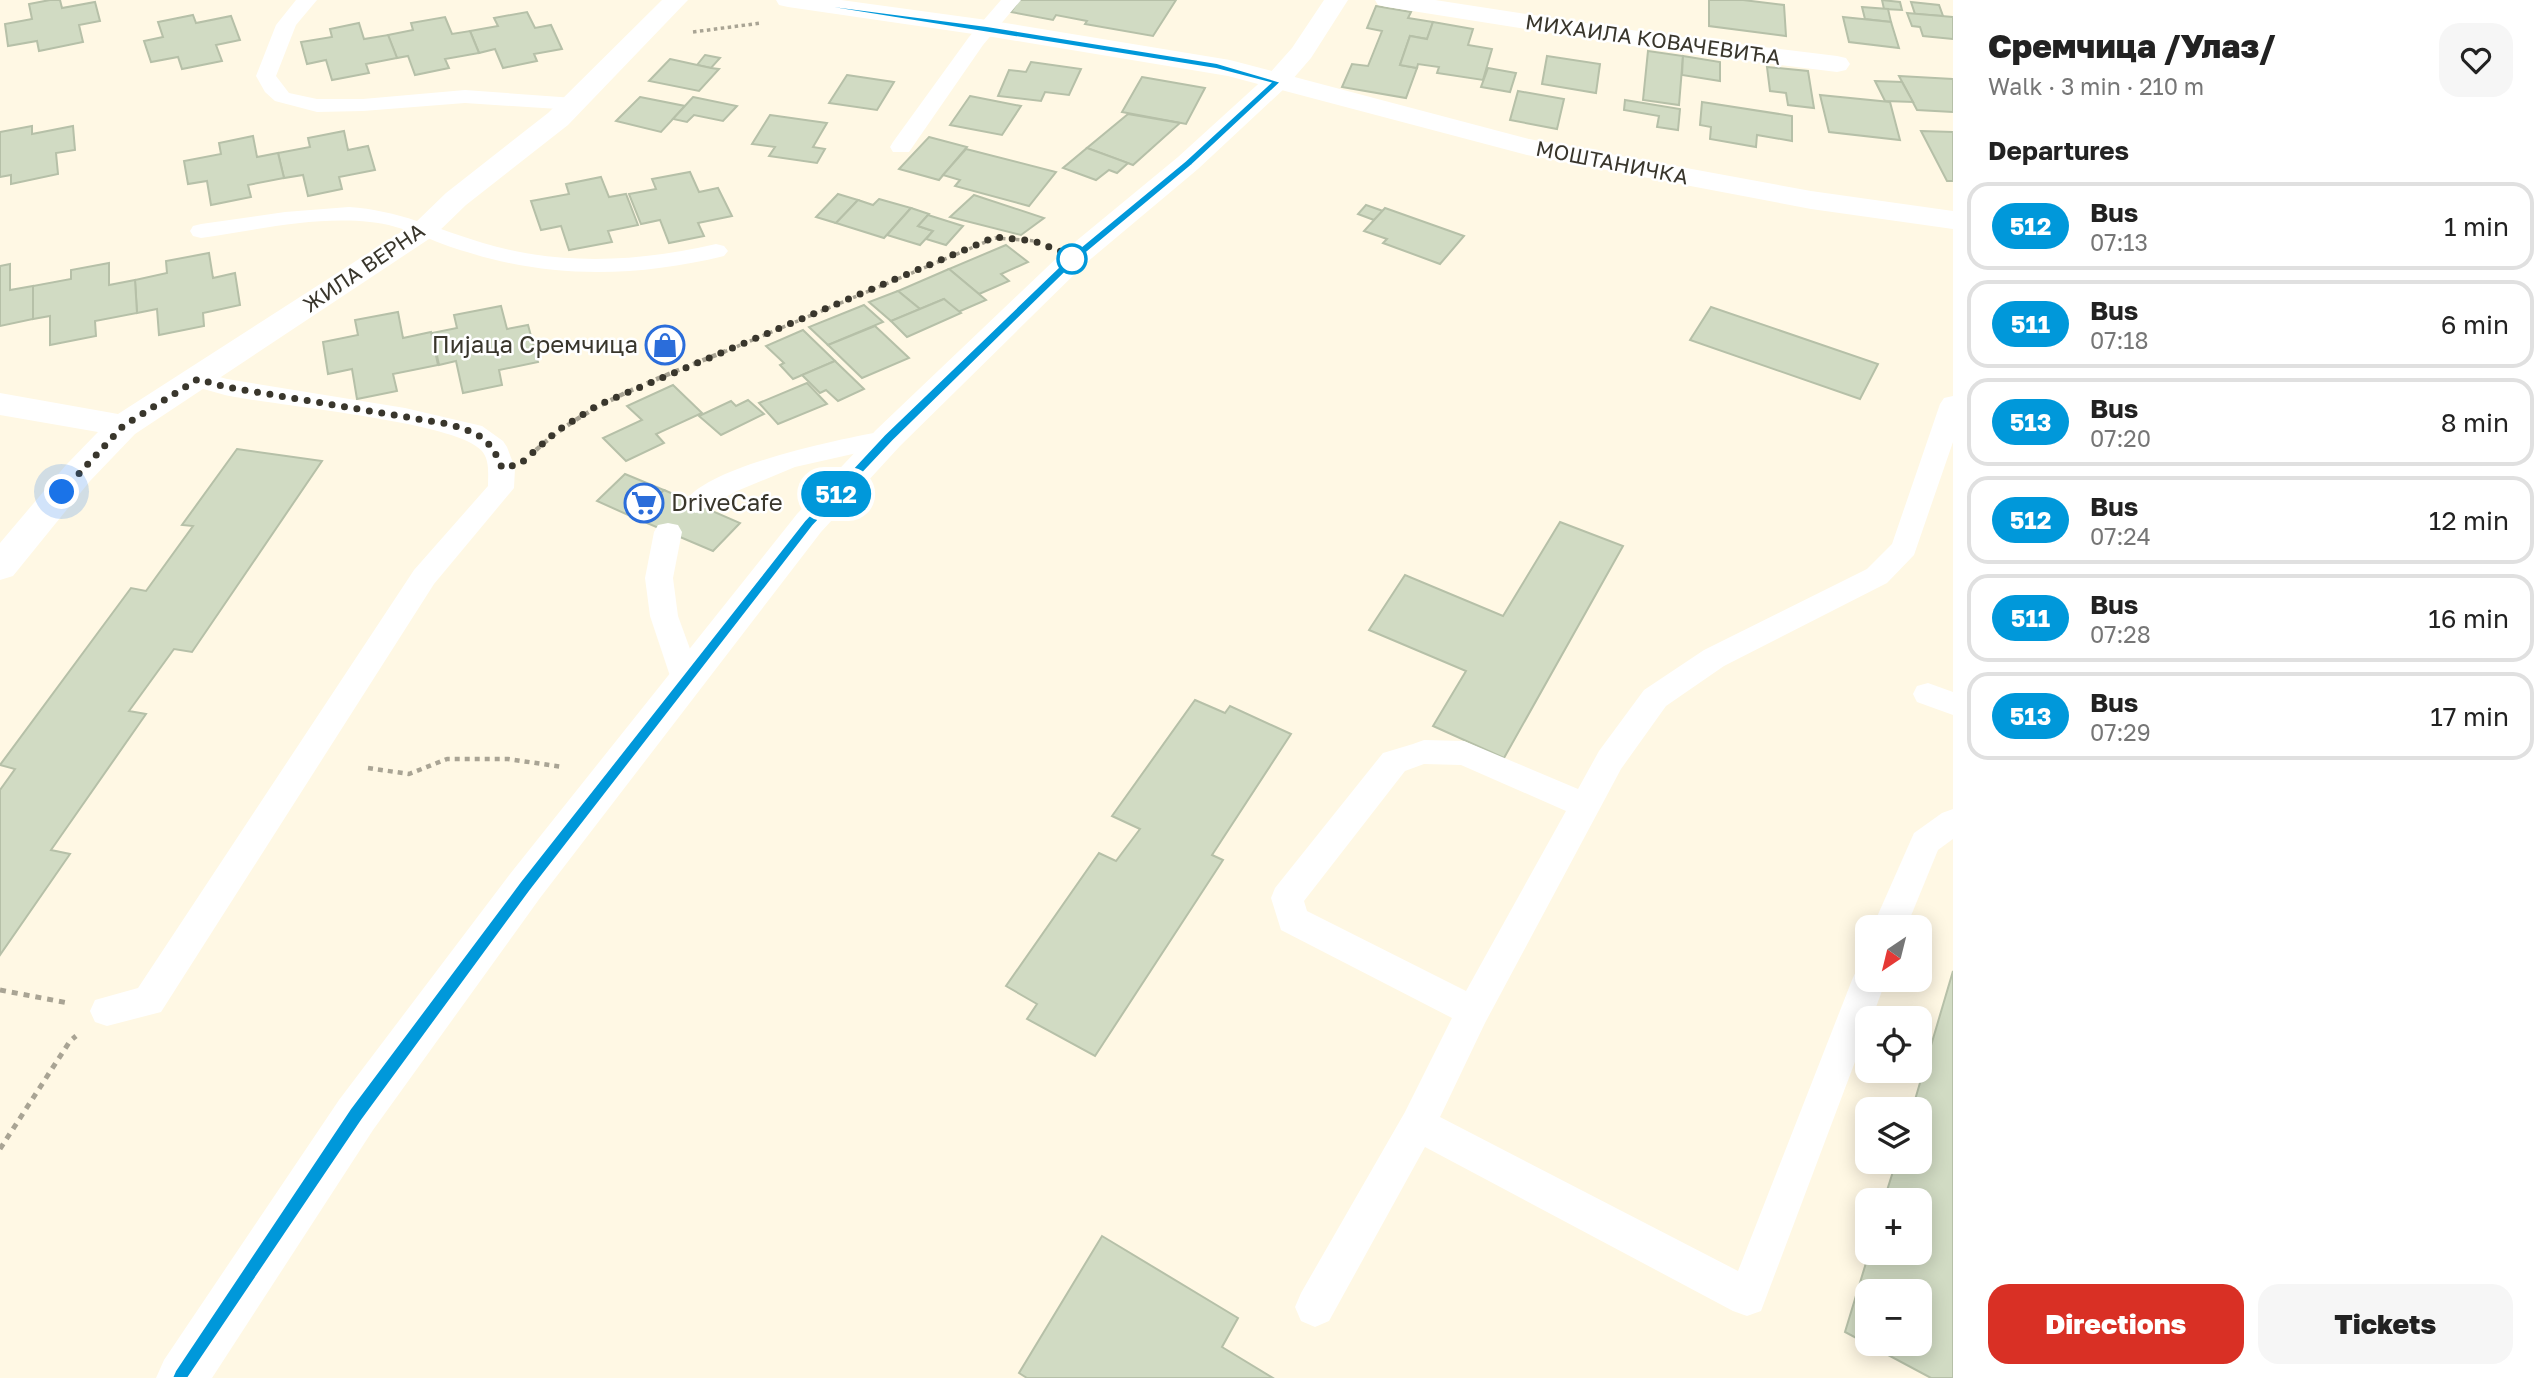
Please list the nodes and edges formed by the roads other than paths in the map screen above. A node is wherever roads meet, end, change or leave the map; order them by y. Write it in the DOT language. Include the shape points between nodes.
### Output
graph roads {
  1 [pos="307,0"];
  2 [pos="676,0"];
  3 [pos="788,0"];
  4 [pos="1011,0"];
  5 [pos="1336,0"];
  6 [pos="1387,0"];
  7 [pos="987,28"];
  8 [pos="1837,64"];
  9 [pos="1276,82"];
  10 [pos="574,104"];
  11 [pos="901,147"];
  12 [pos="1953,220"];
  13 [pos="425,229"];
  14 [pos="201,231"];
  15 [pos="716,251"];
  16 [pos="198,379"];
  17 [pos="0,404"];
  18 [pos="1953,404"];
  19 [pos="123,426"];
  20 [pos="888,438"];
  21 [pos="696,504"];
  22 [pos="668,532"];
  23 [pos="0,568"];
  24 [pos="686,679"];
  25 [pos="1585,806"];
  26 [pos="1953,822"];
  27 [pos="1894,915"];
  28 [pos="1864,992"];
  29 [pos="107,1011"];
  30 [pos="1474,1012"];
  31 [pos="1418,1124"];
  32 [pos="1315,1307"];
  33 [pos="182,1378"];
  1 -- 10 [label="lane" via="282,31 266,76 271,88 284,98 309,104 449,97"];
  2 -- 10 [label="street, ЖИЛА ВЕРНА"];
  3 -- 7 [label="street, МОШТАНИЧКА"];
  4 -- 7 [label="lane"];
  5 -- 9 [label="street"];
  6 -- 8 [label="street, МИХАИЛА КОВАЧЕВИЋА" via="1664,43"];
  7 -- 9 [label="street, МОШТАНИЧКА" via="1230,68"];
  7 -- 11 [label="lane"];
  9 -- 12 [label="street, МОШТАНИЧКА" via="1527,147 1811,200"];
  9 -- 20 [label="street" via="1075,257"];
  10 -- 13 [label="street, ЖИЛА ВЕРНА"];
  13 -- 14 [label="lane" via="390,218 341,214"];
  13 -- 15 [label="lane" via="475,248 582,268 668,262"];
  13 -- 16 [label="street, ЖИЛА ВЕРНА"];
  16 -- 19 [label="street, ЖИЛА ВЕРНА"];
  16 -- 29 [label="lane" via="473,432 494,447 502,468 501,488 424,577 149,1002"];
  17 -- 19 [label="street"];
  18 -- 25 [label="lane" via="1904,548 1877,576 1714,658 1655,698 1610,760"];
  19 -- 23 [label="street, ЖИЛА ВЕРНА"];
  20 -- 21 [label="lane" via="788,460"];
  20 -- 24 [label="street" via="809,523"];
  22 -- 24 [label="lane" via="659,578 664,616"];
  24 -- 33 [label="street" via="356,1115"];
  25 -- 30 [label="lane"];
  25 -- 30 [label="lane" via="1464,752 1424,752 1394,762 1287,898 1293,920"];
  26 -- 27 [label="lane" via="1925,842"];
  28 -- 31 [label="lane" via="1748,1297"];
  30 -- 31 [label="lane"];
  31 -- 32 [label="lane"];
}
